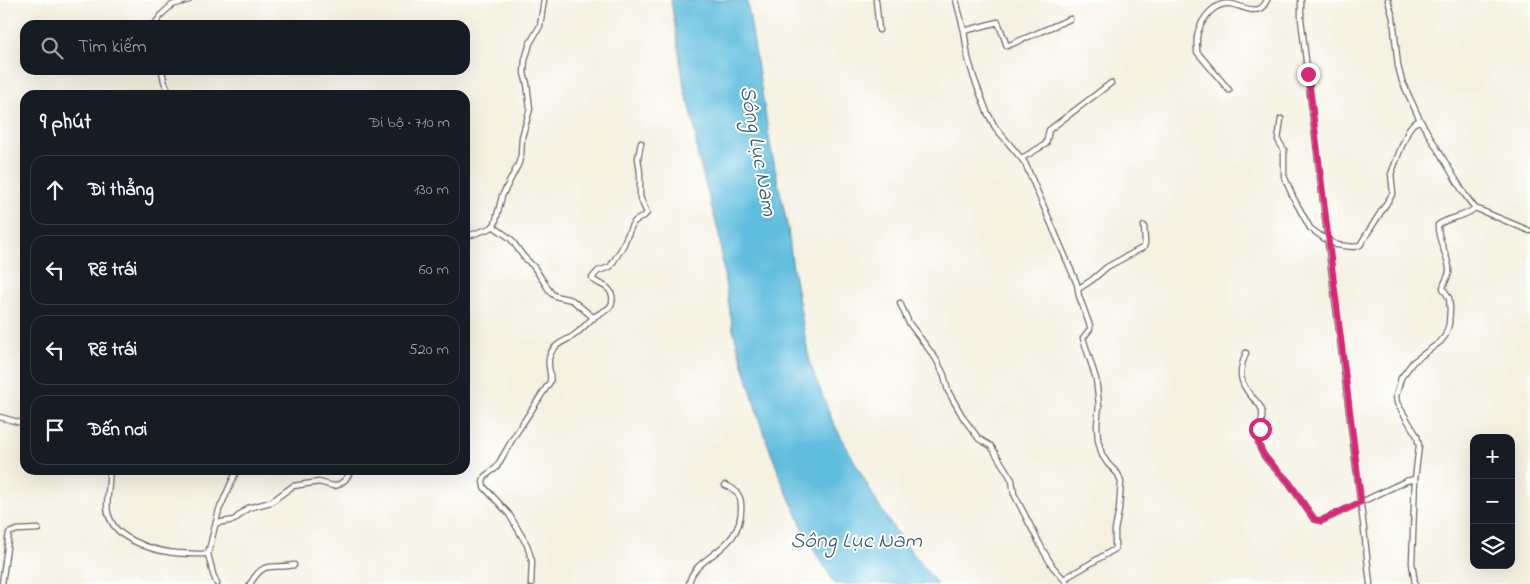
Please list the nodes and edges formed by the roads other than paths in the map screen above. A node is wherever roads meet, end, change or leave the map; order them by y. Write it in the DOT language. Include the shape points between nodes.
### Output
graph roads {
  1 [pos="189,0"];
  2 [pos="544,0"];
  3 [pos="876,0"];
  4 [pos="956,0"];
  5 [pos="1267,0"];
  6 [pos="1300,0"];
  7 [pos="1388,0"];
  8 [pos="1070,19"];
  9 [pos="158,20"];
  10 [pos="879,30"];
  11 [pos="964,31"];
  12 [pos="163,75"];
  13 [pos="1111,83"];
  14 [pos="168,90"];
  15 [pos="1229,90"];
  16 [pos="1281,119"];
  17 [pos="1420,120"];
  18 [pos="641,143"];
  19 [pos="1022,158"];
  20 [pos="1475,208"];
  21 [pos="493,226"];
  22 [pos="1144,226"];
  23 [pos="1530,231"];
  24 [pos="470,235"];
  25 [pos="1328,240"];
  26 [pos="1078,289"];
  27 [pos="900,303"];
  28 [pos="594,318"];
  29 [pos="1246,353"];
  30 [pos="0,417"];
  31 [pos="20,423"];
  32 [pos="109,475"];
  33 [pos="235,475"];
  34 [pos="348,475"];
  35 [pos="1415,479"];
  36 [pos="725,485"];
  37 [pos="1361,502"];
  38 [pos="217,523"];
  39 [pos="38,529"];
  40 [pos="208,554"];
  41 [pos="294,565"];
  42 [pos="1064,578"];
  43 [pos="2,584"];
  44 [pos="217,584"];
  45 [pos="250,584"];
  46 [pos="531,584"];
  47 [pos="689,584"];
  48 [pos="1068,584"];
  49 [pos="1370,584"];
  50 [pos="1415,584"];
  1 -- 9 [label="street" via="172,5"];
  2 -- 21 [label="street" via="540,26 525,60 530,109 520,160 502,196"];
  3 -- 10 [label="street"];
  4 -- 11 [label="street"];
  5 -- 15 [label="street" via="1262,8 1256,10 1230,4 1217,6 1204,19 1198,33 1196,52"];
  6 -- 25 [label="street"];
  7 -- 17 [label="street" via="1394,18 1398,66"];
  8 -- 11 [label="street" via="1007,46 998,22"];
  11 -- 19 [label="street" via="972,71 987,112 995,127"];
  12 -- 14 [label="street"];
  13 -- 19 [label="street" via="1049,130 1046,144"];
  16 -- 25 [label="street" via="1278,140 1284,150 1284,176 1309,226"];
  17 -- 20 [label="street"];
  17 -- 25 [label="street" via="1409,129 1391,174 1393,193 1360,245 1336,245"];
  18 -- 28 [label="street" via="638,158 640,196 647,213 632,225 610,267 593,276 592,280 610,290 612,300 608,310"];
  19 -- 26 [label="street"];
  20 -- 23 [label="street"];
  20 -- 35 [label="street" via="1467,215 1438,225 1449,269 1443,288 1450,302 1449,324 1440,342 1409,367 1396,392 1398,403 1417,436"];
  21 -- 24 [label="street"];
  21 -- 28 [label="street" via="511,240 551,293 572,300"];
  22 -- 26 [label="street" via="1144,247 1107,267"];
  25 -- 37 [label="street"];
  26 -- 42 [label="street" via="1090,326 1083,338 1096,379 1098,440 1102,455 1120,476 1121,493 1114,551"];
  27 -- 42 [label="street" via="909,323 938,364 964,419 979,439 991,446 1012,480 1014,494 1026,517 1053,567"];
  28 -- 46 [label="street" via="558,344 549,356 550,382 496,468 483,481 484,487 512,518 527,545 532,561"];
  29 -- 37 [label="street" via="1241,364 1241,376 1245,389 1262,410 1258,440 1267,461 1289,483 1317,521"];
  30 -- 31 [label="street"];
  32 -- 40 [label="street" via="107,505 112,522 121,534 159,552"];
  33 -- 38 [label="street" via="219,510"];
  34 -- 38 [label="street" via="338,485 319,482 293,486 272,501 248,508 234,520"];
  35 -- 37 [label="street"];
  35 -- 50 [label="street" via="1412,563"];
  36 -- 47 [label="street" via="741,498 740,523 726,546 702,564"];
  37 -- 49 [label="street"];
  38 -- 40 [label="street"];
  39 -- 43 [label="street" via="10,533"];
  40 -- 44 [label="street"];
  41 -- 45 [label="street" via="264,568"];
  42 -- 48 [label="street"];
}
